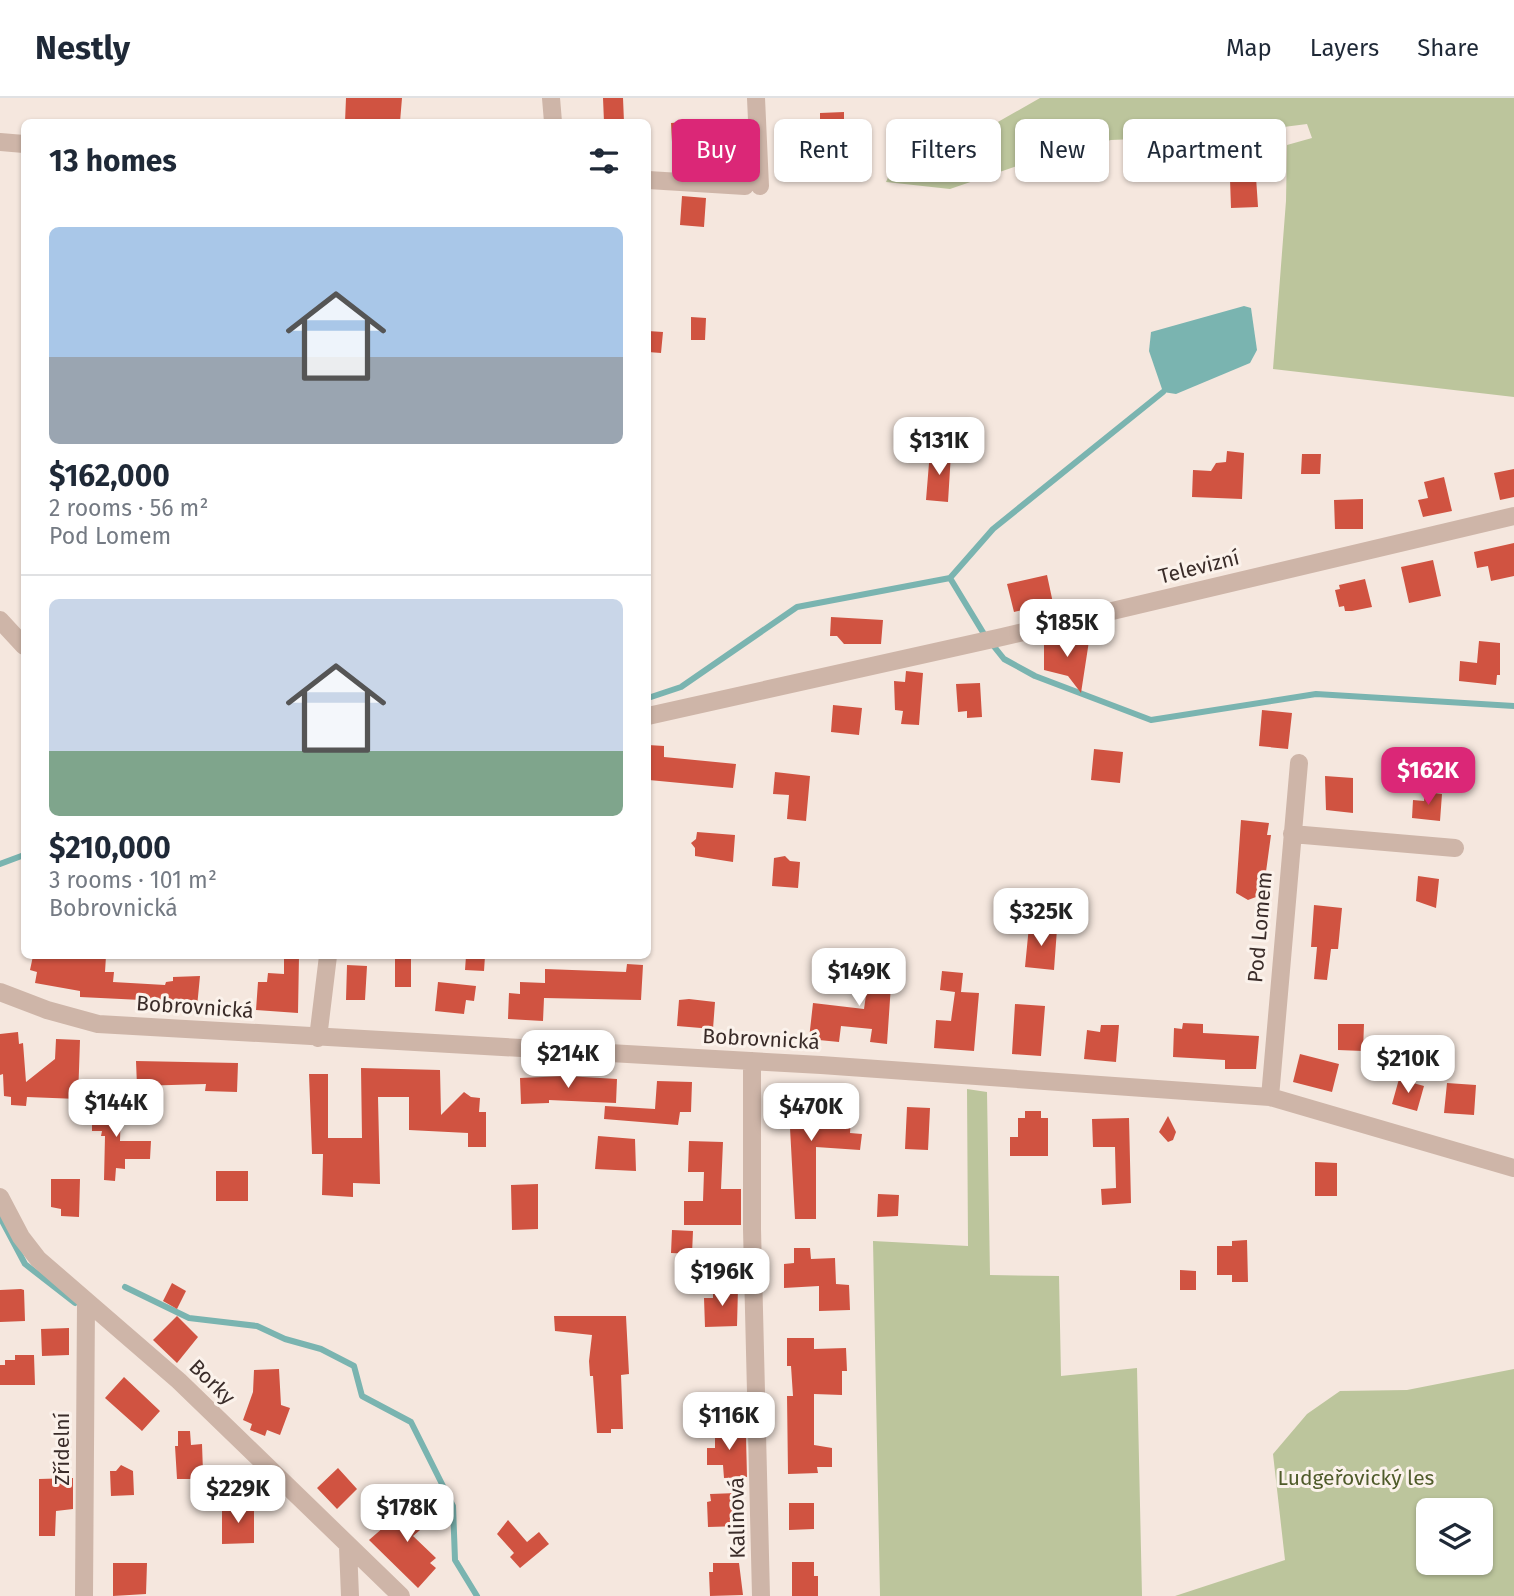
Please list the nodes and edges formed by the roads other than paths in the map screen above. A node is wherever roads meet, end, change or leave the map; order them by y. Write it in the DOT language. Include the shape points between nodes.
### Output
graph roads {
  1 [pos="551,98"];
  2 [pos="756,98"];
  3 [pos="552,119"];
  4 [pos="0,142"];
  5 [pos="21,144"];
  6 [pos="651,180"];
  7 [pos="1514,516"];
  8 [pos="0,620"];
  9 [pos="21,643"];
  10 [pos="651,715"];
  11 [pos="1299,762"];
  12 [pos="1292,834"];
  13 [pos="1455,848"];
  14 [pos="328,959"];
  15 [pos="0,992"];
  16 [pos="318,1038"];
  17 [pos="752,1061"];
  18 [pos="1270,1097"];
  19 [pos="1514,1168"];
  20 [pos="0,1197"];
  21 [pos="86,1303"];
  22 [pos="348,1547"];
  23 [pos="84,1596"];
  24 [pos="350,1596"];
  25 [pos="401,1596"];
  26 [pos="761,1596"];
  1 -- 3 [label="street"];
  2 -- 6 [label="street" via="753,186"];
  4 -- 5 [label="street"];
  7 -- 10 [label="street, Televizní"];
  8 -- 9 [label="street"];
  11 -- 12 [label="street, Pod Lomem"];
  12 -- 13 [label="street"];
  12 -- 18 [label="street, Pod Lomem"];
  14 -- 16 [label="street"];
  15 -- 16 [label="street, Bobrovnická" via="98,1024"];
  16 -- 17 [label="street, Bobrovnická"];
  17 -- 18 [label="street, Bobrovnická"];
  17 -- 26 [label="street, Kalinová"];
  18 -- 19 [label="street, Bobrovnická"];
  20 -- 21 [label="street, Borky" via="20,1237"];
  21 -- 22 [label="street, Borky" via="178,1381"];
  21 -- 23 [label="street, Zřídelní"];
  22 -- 24 [label="street"];
  22 -- 25 [label="street, Borky"];
}
